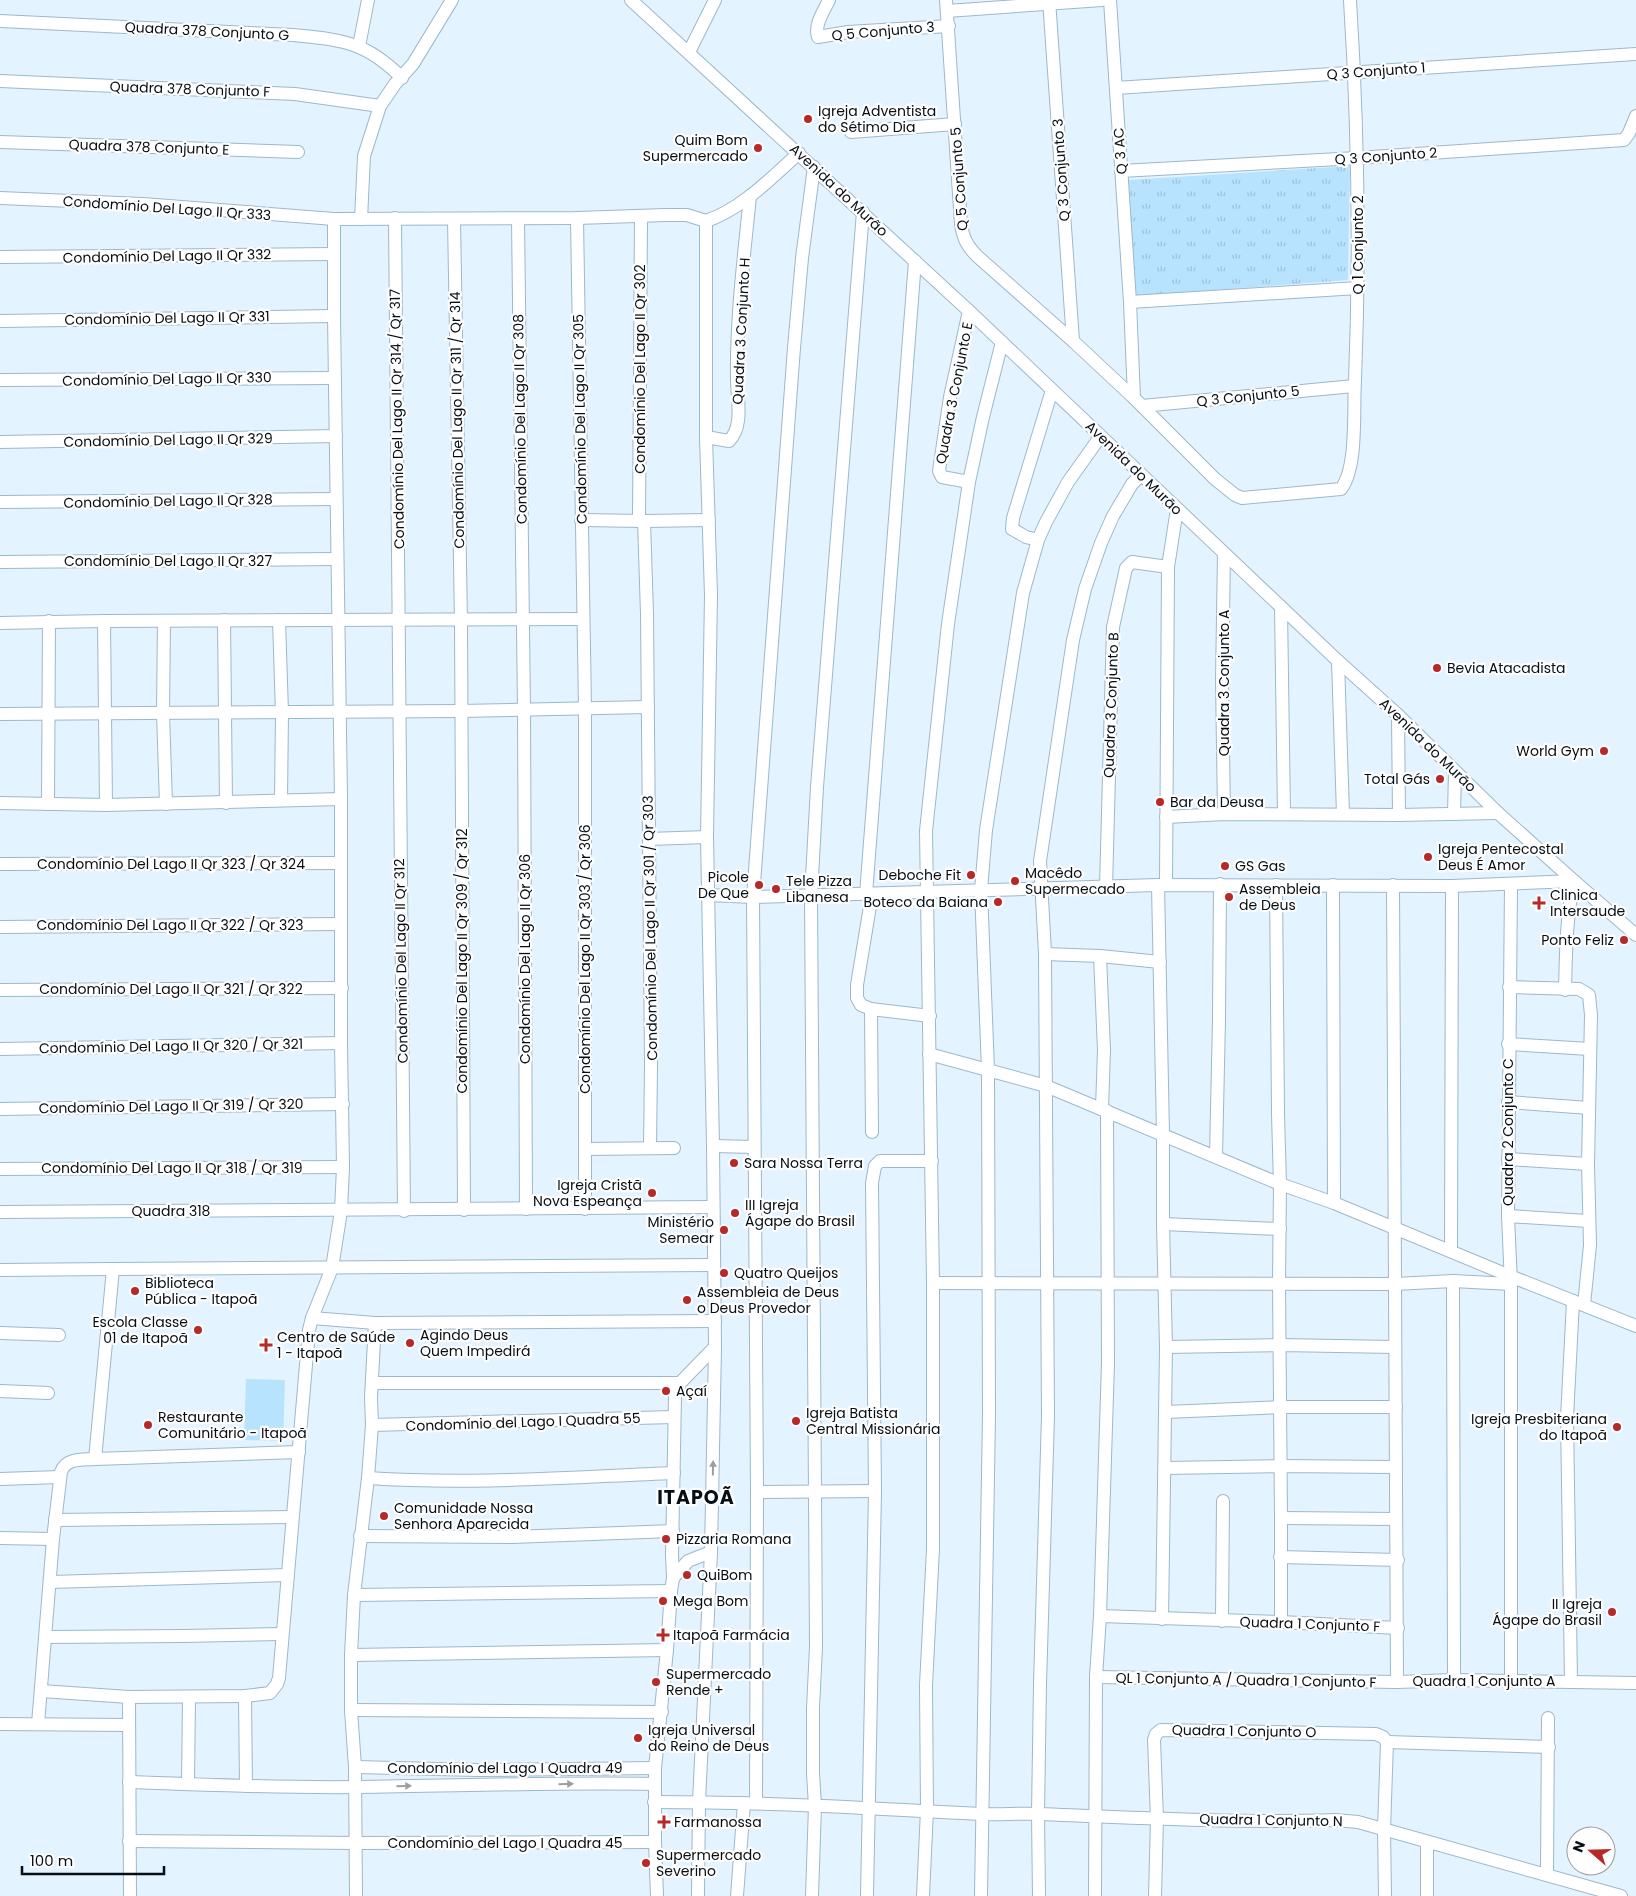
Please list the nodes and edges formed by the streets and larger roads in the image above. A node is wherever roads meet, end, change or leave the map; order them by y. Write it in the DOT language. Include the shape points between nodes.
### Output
graph roads {
  1 [pos="368,0"];
  2 [pos="452,0"];
  3 [pos="631,0"];
  4 [pos="714,0"];
  5 [pos="829,0"];
  6 [pos="1102,0"];
  7 [pos="1110,0"];
  8 [pos="1350,0"];
  9 [pos="1049,2"];
  10 [pos="947,5"];
  11 [pos="0,20"];
  12 [pos="948,26"];
  13 [pos="359,46"];
  14 [pos="688,52"];
  15 [pos="1636,54"];
  16 [pos="1354,73"];
  17 [pos="402,78"];
  18 [pos="0,81"];
  19 [pos="1116,88"];
  20 [pos="380,106"];
  21 [pos="1636,116"];
  22 [pos="955,124"];
  23 [pos="851,132"];
  24 [pos="0,142"];
  25 [pos="298,152"];
  26 [pos="799,154"];
  27 [pos="1357,158"];
  28 [pos="814,167"];
  29 [pos="1121,171"];
  30 [pos="750,196"];
  31 [pos="0,198"];
  32 [pos="863,212"];
  33 [pos="641,216"];
  34 [pos="395,218"];
  35 [pos="577,218"];
  36 [pos="334,219"];
  37 [pos="360,219"];
  38 [pos="454,219"];
  39 [pos="518,219"];
  40 [pos="706,222"];
  41 [pos="334,254"];
  42 [pos="0,257"];
  43 [pos="915,261"];
  44 [pos="1358,288"];
  45 [pos="1130,302"];
  46 [pos="969,311"];
  47 [pos="334,316"];
  48 [pos="0,321"];
  49 [pos="1073,340"];
  50 [pos="1002,342"];
  51 [pos="334,378"];
  52 [pos="0,380"];
  53 [pos="1354,386"];
  54 [pos="1052,390"];
  55 [pos="1138,402"];
  56 [pos="336,436"];
  57 [pos="1100,436"];
  58 [pos="706,437"];
  59 [pos="0,442"];
  60 [pos="1141,475"];
  61 [pos="968,482"];
  62 [pos="336,499"];
  63 [pos="0,502"];
  64 [pos="1177,509"];
  65 [pos="581,520"];
  66 [pos="709,520"];
  67 [pos="642,521"];
  68 [pos="1038,540"];
  69 [pos="1224,553"];
  70 [pos="337,559"];
  71 [pos="0,562"];
  72 [pos="1168,567"];
  73 [pos="1281,607"];
  74 [pos="337,619"];
  75 [pos="522,619"];
  76 [pos="583,619"];
  77 [pos="224,620"];
  78 [pos="279,620"];
  79 [pos="399,620"];
  80 [pos="49,621"];
  81 [pos="104,621"];
  82 [pos="164,621"];
  83 [pos="461,621"];
  84 [pos="0,623"];
  85 [pos="1338,662"];
  86 [pos="648,707"];
  87 [pos="524,709"];
  88 [pos="585,709"];
  89 [pos="460,711"];
  90 [pos="339,712"];
  91 [pos="399,712"];
  92 [pos="106,713"];
  93 [pos="163,713"];
  94 [pos="224,713"];
  95 [pos="282,713"];
  96 [pos="0,714"];
  97 [pos="48,715"];
  98 [pos="1398,715"];
  99 [pos="1455,772"];
  100 [pos="341,799"];
  101 [pos="281,800"];
  102 [pos="0,803"];
  103 [pos="226,803"];
  104 [pos="48,804"];
  105 [pos="166,804"];
  106 [pos="106,805"];
  107 [pos="1498,812"];
  108 [pos="1224,814"];
  109 [pos="1284,814"];
  110 [pos="1342,814"];
  111 [pos="1454,814"];
  112 [pos="1399,815"];
  113 [pos="1166,817"];
  114 [pos="707,837"];
  115 [pos="649,839"];
  116 [pos="342,863"];
  117 [pos="0,864"];
  118 [pos="1574,882"];
  119 [pos="1220,884"];
  120 [pos="1511,884"];
  121 [pos="1162,885"];
  122 [pos="1276,885"];
  123 [pos="1333,885"];
  124 [pos="1393,885"];
  125 [pos="1452,886"];
  126 [pos="1106,887"];
  127 [pos="981,890"];
  128 [pos="1041,890"];
  129 [pos="926,892"];
  130 [pos="869,894"];
  131 [pos="708,895"];
  132 [pos="811,895"];
  133 [pos="752,897"];
  134 [pos="341,924"];
  135 [pos="0,927"];
  136 [pos="1636,935"];
  137 [pos="1045,954"];
  138 [pos="1100,956"];
  139 [pos="1160,962"];
  140 [pos="1509,987"];
  141 [pos="342,988"];
  142 [pos="0,990"];
  143 [pos="1565,990"];
  144 [pos="872,1009"];
  145 [pos="930,1016"];
  146 [pos="341,1043"];
  147 [pos="1508,1044"];
  148 [pos="0,1049"];
  149 [pos="1590,1049"];
  150 [pos="929,1054"];
  151 [pos="988,1070"];
  152 [pos="1046,1086"];
  153 [pos="1508,1102"];
  154 [pos="342,1104"];
  155 [pos="0,1108"];
  156 [pos="1589,1108"];
  157 [pos="1105,1110"];
  158 [pos="872,1132"];
  159 [pos="1164,1134"];
  160 [pos="713,1146"];
  161 [pos="754,1147"];
  162 [pos="650,1148"];
  163 [pos="674,1148"];
  164 [pos="585,1149"];
  165 [pos="1216,1156"];
  166 [pos="1508,1159"];
  167 [pos="932,1161"];
  168 [pos="1588,1164"];
  169 [pos="343,1167"];
  170 [pos="0,1169"];
  171 [pos="1280,1184"];
  172 [pos="1334,1203"];
  173 [pos="713,1207"];
  174 [pos="526,1209"];
  175 [pos="585,1209"];
  176 [pos="341,1210"];
  177 [pos="464,1210"];
  178 [pos="404,1211"];
  179 [pos="0,1212"];
  180 [pos="1508,1216"];
  181 [pos="1588,1221"];
  182 [pos="1163,1224"];
  183 [pos="1394,1228"];
  184 [pos="1280,1229"];
  185 [pos="1450,1251"];
  186 [pos="714,1265"];
  187 [pos="332,1268"];
  188 [pos="112,1269"];
  189 [pos="0,1270"];
  190 [pos="1510,1280"];
  191 [pos="1453,1281"];
  192 [pos="1108,1282"];
  193 [pos="1164,1282"];
  194 [pos="933,1283"];
  195 [pos="1279,1283"];
  196 [pos="988,1284"];
  197 [pos="1048,1284"];
  198 [pos="1395,1284"];
  199 [pos="1579,1303"];
  200 [pos="312,1318"];
  201 [pos="715,1321"];
  202 [pos="375,1324"];
  203 [pos="1636,1326"];
  204 [pos="0,1333"];
  205 [pos="59,1335"];
  206 [pos="1280,1345"];
  207 [pos="716,1347"];
  208 [pos="1166,1347"];
  209 [pos="1395,1347"];
  210 [pos="690,1372"];
  211 [pos="680,1382"];
  212 [pos="372,1383"];
  213 [pos="715,1388"];
  214 [pos="0,1391"];
  215 [pos="48,1393"];
  216 [pos="1281,1407"];
  217 [pos="1396,1407"];
  218 [pos="1166,1412"];
  219 [pos="673,1417"];
  220 [pos="372,1425"];
  221 [pos="299,1452"];
  222 [pos="95,1459"];
  223 [pos="1280,1466"];
  224 [pos="1395,1467"];
  225 [pos="1166,1468"];
  226 [pos="674,1473"];
  227 [pos="60,1477"];
  228 [pos="0,1478"];
  229 [pos="368,1478"];
  230 [pos="875,1491"];
  231 [pos="757,1492"];
  232 [pos="816,1492"];
  233 [pos="1223,1501"];
  234 [pos="292,1516"];
  235 [pos="1282,1518"];
  236 [pos="1396,1519"];
  237 [pos="56,1520"];
  238 [pos="673,1531"];
  239 [pos="360,1536"];
  240 [pos="0,1538"];
  241 [pos="53,1539"];
  242 [pos="711,1552"];
  243 [pos="672,1554"];
  244 [pos="1280,1557"];
  245 [pos="1398,1560"];
  246 [pos="688,1561"];
  247 [pos="288,1575"];
  248 [pos="674,1578"];
  249 [pos="50,1582"];
  250 [pos="671,1591"];
  251 [pos="354,1595"];
  252 [pos="1100,1616"];
  253 [pos="1162,1619"];
  254 [pos="1222,1620"];
  255 [pos="1281,1622"];
  256 [pos="1398,1628"];
  257 [pos="282,1634"];
  258 [pos="46,1637"];
  259 [pos="667,1650"];
  260 [pos="351,1655"];
  261 [pos="1096,1677"];
  262 [pos="1454,1680"];
  263 [pos="1511,1681"];
  264 [pos="1571,1681"];
  265 [pos="1397,1682"];
  266 [pos="1636,1683"];
  267 [pos="42,1691"];
  268 [pos="245,1696"];
  269 [pos="129,1697"];
  270 [pos="189,1697"];
  271 [pos="351,1710"];
  272 [pos="662,1712"];
  273 [pos="1548,1718"];
  274 [pos="0,1724"];
  275 [pos="38,1724"];
  276 [pos="128,1725"];
  277 [pos="1387,1742"];
  278 [pos="1549,1747"];
  279 [pos="355,1767"];
  280 [pos="656,1768"];
  281 [pos="129,1782"];
  282 [pos="188,1784"];
  283 [pos="655,1784"];
  284 [pos="246,1786"];
  285 [pos="355,1787"];
  286 [pos="654,1802"];
  287 [pos="699,1802"];
  288 [pos="750,1803"];
  289 [pos="815,1806"];
  290 [pos="868,1808"];
  291 [pos="926,1810"];
  292 [pos="981,1814"];
  293 [pos="1038,1814"];
  294 [pos="1095,1817"];
  295 [pos="1157,1819"];
  296 [pos="1384,1830"];
  297 [pos="129,1842"];
  298 [pos="655,1842"];
  299 [pos="1427,1842"];
  300 [pos="355,1843"];
  301 [pos="1547,1874"];
  302 [pos="130,1896"];
  303 [pos="356,1896"];
  304 [pos="657,1896"];
  305 [pos="698,1896"];
  306 [pos="737,1896"];
  307 [pos="812,1896"];
  308 [pos="867,1896"];
  309 [pos="923,1896"];
  310 [pos="981,1896"];
  311 [pos="1039,1896"];
  312 [pos="1095,1896"];
  313 [pos="1155,1896"];
  314 [pos="1385,1896"];
  315 [pos="1427,1896"];
  316 [pos="1621,1896"];
  1 -- 13 [label="street"];
  2 -- 17 [label="street"];
  3 -- 14 [label="street, Avenida do Murão"];
  4 -- 14 [label="street"];
  5 -- 12 [label="street, Q 5 Conjunto 3" via="819,21 818,37"];
  6 -- 9 [label="street"];
  7 -- 19 [label="street, Q 3 AC"];
  8 -- 16 [label="street, Q 1 Conjunto 2"];
  9 -- 10 [label="street"];
  9 -- 49 [label="street, Q 3 Conjunto 3"];
  10 -- 12 [label="street, Q 5 Conjunto 5"];
  11 -- 13 [label="street, Quadra 378 Conjunto G" via="293,35"];
  12 -- 22 [label="street, Q 5 Conjunto 5"];
  13 -- 17 [label="street, Quadra 378 Conjunto G" via="386,62"];
  14 -- 26 [label="street, Avenida do Murão"];
  15 -- 16 [label="street, Q 3 Conjunto 1"];
  16 -- 19 [label="street, Q 3 Conjunto 1"];
  16 -- 27 [label="street, Q 1 Conjunto 2"];
  17 -- 20 [label="street"];
  18 -- 20 [label="street, Quadra 378 Conjunto F" via="280,93"];
  19 -- 29 [label="street, Q 3 AC"];
  20 -- 37 [label="street" via="364,156"];
  21 -- 27 [label="street, Q 3 Conjunto 2" via="1624,140"];
  22 -- 23 [label="street"];
  22 -- 49 [label="street, Q 5 Conjunto 5" via="964,240 969,249"];
  24 -- 25 [label="street, Quadra 378 Conjunto E"];
  26 -- 28 [label="street, Avenida do Murão"];
  26 -- 30 [label="street"];
  27 -- 29 [label="street, Q 3 Conjunto 2"];
  27 -- 44 [label="street, Q 1 Conjunto 2"];
  28 -- 32 [label="street, Avenida do Murão"];
  28 -- 133 [label="street" via="794,348"];
  29 -- 45 [label="street, Q 3 AC"];
  30 -- 40 [label="street"];
  30 -- 58 [label="street, Quadra 3 Conjunto H" via="737,357 737,430 729,441"];
  31 -- 36 [label="street, Condomínio Del Lago II Qr 333" via="143,204"];
  32 -- 43 [label="street, Avenida do Murão"];
  32 -- 132 [label="street"];
  33 -- 35 [label="street, Condomínio Del Lago II Qr 333"];
  33 -- 40 [label="street, Condomínio Del Lago II Qr 333" via="688,215"];
  33 -- 67 [label="street, Condomínio Del Lago II Qr 302"];
  34 -- 37 [label="street, Condomínio Del Lago II Qr 333"];
  34 -- 38 [label="street, Condomínio Del Lago II Qr 333"];
  34 -- 79 [label="street, Condomínio Del Lago II Qr 314 / Qr 317"];
  35 -- 39 [label="street, Condomínio Del Lago II Qr 333"];
  35 -- 65 [label="street, Condomínio Del Lago II Qr 305"];
  36 -- 37 [label="street, Condomínio Del Lago II Qr 333"];
  36 -- 41 [label="street"];
  38 -- 39 [label="street, Condomínio Del Lago II Qr 333"];
  38 -- 83 [label="street, Condomínio Del Lago II Qr 311 / Qr 314"];
  39 -- 75 [label="street, Condomínio Del Lago II Qr 308"];
  40 -- 58 [label="street"];
  41 -- 42 [label="street, Condomínio Del Lago II Qr 332"];
  41 -- 47 [label="street"];
  43 -- 46 [label="street, Avenida do Murão"];
  43 -- 130 [label="street"];
  44 -- 45 [label="street"];
  44 -- 53 [label="street, Q 1 Conjunto 2"];
  45 -- 55 [label="street, Q 3 AC"];
  46 -- 50 [label="street, Avenida do Murão"];
  46 -- 61 [label="street, Quadra 3 Conjunto E" via="950,397 939,471 942,478"];
  47 -- 48 [label="street, Condomínio Del Lago II Qr 331"];
  47 -- 51 [label="street"];
  49 -- 55 [label="street, Q 5 Conjunto 5"];
  50 -- 54 [label="street, Avenida do Murão"];
  50 -- 61 [label="street"];
  51 -- 52 [label="street, Condomínio Del Lago II Qr 330"];
  51 -- 56 [label="street"];
  53 -- 55 [label="street, Q 3 Conjunto 5"];
  53 -- 55 [label="street, Q 1 Conjunto 2" via="1354,434 1341,489 1242,498 1215,478"];
  54 -- 57 [label="street, Avenida do Murão"];
  54 -- 68 [label="street" via="1013,518 1012,529"];
  56 -- 59 [label="street, Condomínio Del Lago II Qr 329"];
  56 -- 62 [label="street"];
  57 -- 60 [label="street, Avenida do Murão"];
  57 -- 68 [label="street" via="1068,482"];
  58 -- 66 [label="street"];
  60 -- 64 [label="street, Avenida do Murão"];
  60 -- 128 [label="street" via="1112,516 1081,606 1041,846"];
  61 -- 129 [label="street" via="948,624 926,831"];
  62 -- 63 [label="street, Condomínio Del Lago II Qr 328"];
  62 -- 70 [label="street"];
  64 -- 69 [label="street, Avenida do Murão"];
  64 -- 72 [label="street"];
  65 -- 67 [label="street"];
  65 -- 76 [label="street, Condomínio Del Lago II Qr 305"];
  66 -- 67 [label="street"];
  66 -- 114 [label="street"];
  67 -- 86 [label="street, Condomínio Del Lago II Qr 302"];
  68 -- 127 [label="street" via="1016,629 986,830"];
  69 -- 73 [label="street, Avenida do Murão"];
  69 -- 108 [label="street, Quadra 3 Conjunto A"];
  70 -- 71 [label="street, Condomínio Del Lago II Qr 327"];
  70 -- 74 [label="street"];
  72 -- 113 [label="street"];
  72 -- 126 [label="street, Quadra 3 Conjunto B" via="1132,562 1126,568 1113,627"];
  73 -- 85 [label="street, Avenida do Murão"];
  73 -- 109 [label="street"];
  74 -- 78 [label="street"];
  74 -- 79 [label="street"];
  74 -- 90 [label="street"];
  75 -- 76 [label="street"];
  75 -- 83 [label="street"];
  75 -- 87 [label="street, Condomínio Del Lago II Qr 308"];
  76 -- 88 [label="street, Condomínio Del Lago II Qr 305"];
  77 -- 78 [label="street"];
  77 -- 82 [label="street"];
  77 -- 94 [label="street"];
  78 -- 95 [label="street"];
  79 -- 83 [label="street"];
  79 -- 91 [label="street, Condomínio Del Lago II Qr 314 / Qr 317"];
  80 -- 81 [label="street"];
  80 -- 84 [label="street"];
  80 -- 97 [label="street"];
  81 -- 82 [label="street"];
  81 -- 92 [label="street"];
  82 -- 93 [label="street"];
  83 -- 89 [label="street, Condomínio Del Lago II Qr 311 / Qr 314"];
  85 -- 98 [label="street, Avenida do Murão"];
  85 -- 110 [label="street"];
  86 -- 88 [label="street"];
  86 -- 115 [label="street, Condomínio Del Lago II Qr 301 / Qr 303"];
  87 -- 88 [label="street"];
  87 -- 89 [label="street"];
  87 -- 174 [label="street, Condomínio Del Lago II Qr 306"];
  88 -- 164 [label="street, Condomínio Del Lago II Qr 303 / Qr 306"];
  89 -- 91 [label="street"];
  89 -- 177 [label="street, Condomínio Del Lago II Qr 309 / Qr 312"];
  90 -- 91 [label="street"];
  90 -- 95 [label="street"];
  90 -- 100 [label="street"];
  91 -- 178 [label="street, Condomínio Del Lago II Qr 312"];
  92 -- 93 [label="street"];
  92 -- 97 [label="street"];
  92 -- 106 [label="street"];
  93 -- 94 [label="street"];
  93 -- 105 [label="street"];
  94 -- 95 [label="street"];
  94 -- 103 [label="street"];
  95 -- 101 [label="street"];
  96 -- 97 [label="street"];
  97 -- 104 [label="street"];
  98 -- 99 [label="street, Avenida do Murão"];
  98 -- 112 [label="street"];
  99 -- 107 [label="street, Avenida do Murão"];
  99 -- 111 [label="street"];
  100 -- 101 [label="street"];
  100 -- 116 [label="street"];
  101 -- 103 [label="street"];
  102 -- 104 [label="street"];
  103 -- 105 [label="street"];
  104 -- 106 [label="street"];
  105 -- 106 [label="street"];
  107 -- 111 [label="street"];
  107 -- 118 [label="street, Avenida do Murão"];
  108 -- 109 [label="street"];
  108 -- 113 [label="street"];
  109 -- 110 [label="street"];
  110 -- 112 [label="street"];
  111 -- 112 [label="street"];
  113 -- 121 [label="street"];
  114 -- 115 [label="street"];
  114 -- 131 [label="street"];
  115 -- 162 [label="street, Condomínio Del Lago II Qr 301 / Qr 303"];
  116 -- 117 [label="street, Condomínio Del Lago II Qr 323 / Qr 324"];
  116 -- 134 [label="street"];
  118 -- 120 [label="street"];
  118 -- 136 [label="street, Avenida do Murão"];
  118 -- 143 [label="street" via="1568,915"];
  119 -- 121 [label="street"];
  119 -- 122 [label="street"];
  119 -- 165 [label="street"];
  120 -- 125 [label="street"];
  120 -- 140 [label="street, Quadra 2 Conjunto C"];
  121 -- 126 [label="street"];
  121 -- 139 [label="street"];
  122 -- 123 [label="street"];
  122 -- 171 [label="street"];
  123 -- 124 [label="street"];
  123 -- 172 [label="street"];
  124 -- 125 [label="street"];
  124 -- 183 [label="street"];
  125 -- 185 [label="street"];
  126 -- 128 [label="street"];
  127 -- 128 [label="street"];
  127 -- 129 [label="street"];
  127 -- 151 [label="street"];
  128 -- 137 [label="street"];
  129 -- 130 [label="street"];
  129 -- 145 [label="street"];
  130 -- 132 [label="street"];
  130 -- 144 [label="street" via="857,998 860,1005"];
  131 -- 133 [label="street"];
  131 -- 160 [label="street"];
  132 -- 133 [label="street"];
  132 -- 232 [label="street"];
  133 -- 161 [label="street"];
  134 -- 135 [label="street, Condomínio Del Lago II Qr 322 / Qr 323"];
  134 -- 141 [label="street"];
  137 -- 138 [label="street"];
  137 -- 152 [label="street"];
  138 -- 139 [label="street"];
  138 -- 157 [label="street"];
  139 -- 159 [label="street"];
  140 -- 143 [label="street"];
  140 -- 147 [label="street, Quadra 2 Conjunto C"];
  141 -- 142 [label="street, Condomínio Del Lago II Qr 321 / Qr 322"];
  141 -- 146 [label="street"];
  143 -- 149 [label="street" via="1579,990 1589,995"];
  144 -- 145 [label="street"];
  144 -- 158 [label="street"];
  145 -- 150 [label="street"];
  146 -- 148 [label="street, Condomínio Del Lago II Qr 320 / Qr 321"];
  146 -- 154 [label="street"];
  147 -- 149 [label="street"];
  147 -- 153 [label="street, Quadra 2 Conjunto C"];
  149 -- 156 [label="street"];
  150 -- 151 [label="street"];
  150 -- 167 [label="street"];
  151 -- 152 [label="street"];
  151 -- 196 [label="street"];
  152 -- 157 [label="street"];
  152 -- 197 [label="street"];
  153 -- 156 [label="street"];
  153 -- 166 [label="street, Quadra 2 Conjunto C"];
  154 -- 155 [label="street, Condomínio Del Lago II Qr 319 / Qr 320"];
  154 -- 169 [label="street"];
  156 -- 168 [label="street"];
  157 -- 159 [label="street"];
  157 -- 192 [label="street"];
  159 -- 165 [label="street"];
  159 -- 182 [label="street"];
  160 -- 161 [label="street"];
  160 -- 173 [label="street"];
  161 -- 231 [label="street"];
  162 -- 163 [label="street"];
  162 -- 164 [label="street"];
  164 -- 175 [label="street, Condomínio Del Lago II Qr 303 / Qr 306"];
  165 -- 171 [label="street"];
  166 -- 168 [label="street"];
  166 -- 180 [label="street, Quadra 2 Conjunto C"];
  167 -- 194 [label="street"];
  167 -- 230 [label="street" via="880,1161 873,1173"];
  168 -- 181 [label="street"];
  169 -- 170 [label="street, Condomínio Del Lago II Qr 318 / Qr 319"];
  169 -- 176 [label="street"];
  171 -- 172 [label="street"];
  171 -- 184 [label="street"];
  172 -- 183 [label="street"];
  173 -- 175 [label="street, Quadra 318"];
  173 -- 186 [label="street"];
  174 -- 175 [label="street, Quadra 318"];
  174 -- 177 [label="street, Quadra 318"];
  176 -- 178 [label="street, Quadra 318"];
  176 -- 179 [label="street, Quadra 318"];
  176 -- 187 [label="street"];
  177 -- 178 [label="street, Quadra 318"];
  180 -- 181 [label="street"];
  180 -- 190 [label="street, Quadra 2 Conjunto C"];
  181 -- 199 [label="street" via="1589,1266"];
  182 -- 184 [label="street"];
  182 -- 193 [label="street"];
  183 -- 185 [label="street"];
  183 -- 198 [label="street"];
  184 -- 195 [label="street"];
  185 -- 190 [label="street"];
  186 -- 187 [label="street"];
  186 -- 201 [label="street"];
  187 -- 188 [label="street"];
  187 -- 200 [label="street"];
  188 -- 189 [label="street"];
  188 -- 222 [label="street"];
  190 -- 191 [label="street"];
  190 -- 199 [label="street"];
  190 -- 263 [label="street, Quadra 2 Conjunto C"];
  191 -- 198 [label="street"];
  191 -- 262 [label="street"];
  192 -- 193 [label="street"];
  192 -- 197 [label="street"];
  192 -- 252 [label="street" via="1107,1429"];
  193 -- 195 [label="street"];
  193 -- 208 [label="street"];
  194 -- 196 [label="street"];
  194 -- 291 [label="street" via="933,1549 926,1685"];
  195 -- 198 [label="street"];
  195 -- 206 [label="street"];
  196 -- 197 [label="street"];
  196 -- 292 [label="street" via="988,1548"];
  197 -- 293 [label="street"];
  198 -- 209 [label="street"];
  199 -- 203 [label="street"];
  199 -- 264 [label="street" via="1567,1418"];
  200 -- 202 [label="street"];
  200 -- 221 [label="street"];
  201 -- 202 [label="street"];
  201 -- 207 [label="street"];
  202 -- 212 [label="street"];
  204 -- 205 [label="street"];
  206 -- 208 [label="street"];
  206 -- 209 [label="street"];
  206 -- 216 [label="street"];
  207 -- 210 [label="street"];
  207 -- 213 [label="street"];
  208 -- 218 [label="street"];
  209 -- 217 [label="street"];
  210 -- 211 [label="street"];
  210 -- 213 [label="street" via="704,1376"];
  211 -- 212 [label="street"];
  211 -- 219 [label="street"];
  212 -- 220 [label="street"];
  242 -- 213 [label="street, one-way"];
  214 -- 215 [label="street"];
  216 -- 217 [label="street"];
  216 -- 218 [label="street"];
  216 -- 223 [label="street"];
  217 -- 224 [label="street"];
  218 -- 225 [label="street"];
  219 -- 220 [label="street, Condomínio del Lago I Quadra 55"];
  219 -- 226 [label="street"];
  220 -- 229 [label="street"];
  221 -- 222 [label="street"];
  221 -- 234 [label="street"];
  222 -- 227 [label="street" via="74,1460 66,1464"];
  223 -- 224 [label="street"];
  223 -- 225 [label="street"];
  223 -- 235 [label="street"];
  224 -- 236 [label="street"];
  225 -- 253 [label="street"];
  226 -- 229 [label="street" via="538,1479"];
  226 -- 238 [label="street"];
  227 -- 228 [label="street"];
  227 -- 237 [label="street"];
  229 -- 239 [label="street"];
  230 -- 232 [label="street"];
  230 -- 290 [label="street"];
  231 -- 232 [label="street"];
  231 -- 288 [label="street"];
  232 -- 289 [label="street"];
  233 -- 254 [label="street"];
  234 -- 237 [label="street"];
  234 -- 247 [label="street"];
  235 -- 236 [label="street"];
  235 -- 244 [label="street"];
  236 -- 245 [label="street"];
  237 -- 241 [label="street"];
  238 -- 239 [label="street" via="512,1537"];
  238 -- 243 [label="street"];
  239 -- 251 [label="street"];
  240 -- 241 [label="street"];
  241 -- 249 [label="street"];
  242 -- 246 [label="street"];
  242 -- 287 [label="street"];
  243 -- 246 [label="street"];
  243 -- 248 [label="street"];
  244 -- 245 [label="street"];
  244 -- 255 [label="street"];
  245 -- 256 [label="street"];
  246 -- 248 [label="street"];
  247 -- 249 [label="street"];
  247 -- 257 [label="street"];
  248 -- 250 [label="street"];
  249 -- 258 [label="street"];
  250 -- 251 [label="street"];
  250 -- 259 [label="street"];
  251 -- 260 [label="street"];
  252 -- 253 [label="street, Quadra 1 Conjunto F"];
  252 -- 261 [label="street"];
  253 -- 254 [label="street, Quadra 1 Conjunto F"];
  254 -- 255 [label="street, Quadra 1 Conjunto F"];
  255 -- 256 [label="street, Quadra 1 Conjunto F"];
  256 -- 265 [label="street"];
  257 -- 258 [label="street"];
  257 -- 268 [label="street" via="277,1684 266,1695"];
  258 -- 267 [label="street"];
  259 -- 260 [label="street"];
  259 -- 272 [label="street"];
  260 -- 271 [label="street"];
  261 -- 265 [label="street, QL 1 Conjunto A / Quadra 1 Conjunto F"];
  261 -- 294 [label="street"];
  262 -- 263 [label="street, Quadra 1 Conjunto A"];
  262 -- 265 [label="street, Quadra 1 Conjunto A"];
  263 -- 264 [label="street, Quadra 1 Conjunto A"];
  264 -- 266 [label="street, Quadra 1 Conjunto A"];
  267 -- 269 [label="street"];
  267 -- 275 [label="street"];
  268 -- 270 [label="street"];
  268 -- 284 [label="street"];
  269 -- 270 [label="street"];
  269 -- 276 [label="street"];
  270 -- 282 [label="street"];
  271 -- 272 [label="street"];
  271 -- 279 [label="street"];
  272 -- 280 [label="street"];
  273 -- 278 [label="street"];
  274 -- 275 [label="street"];
  275 -- 276 [label="street"];
  276 -- 281 [label="street"];
  277 -- 278 [label="street"];
  277 -- 295 [label="street, Quadra 1 Conjunto O" via="1376,1734 1161,1730 1154,1740"];
  277 -- 296 [label="street"];
  278 -- 301 [label="street"];
  279 -- 280 [label="street, Condomínio del Lago I Quadra 49" via="478,1770"];
  279 -- 285 [label="street"];
  280 -- 283 [label="street"];
  281 -- 282 [label="street, Condomínio del Lago I Quadra 49"];
  281 -- 297 [label="street"];
  282 -- 284 [label="street, Condomínio del Lago I Quadra 49"];
  285 -- 283 [label="street, Condomínio del Lago I Quadra 49, one-way"];
  283 -- 286 [label="street"];
  284 -- 285 [label="street, Condomínio del Lago I Quadra 49"];
  285 -- 300 [label="street"];
  286 -- 287 [label="street, Quadra 1 Conjunto N"];
  286 -- 298 [label="street"];
  287 -- 288 [label="street, Quadra 1 Conjunto N"];
  287 -- 305 [label="street"];
  288 -- 289 [label="street, Quadra 1 Conjunto N"];
  288 -- 306 [label="street"];
  289 -- 290 [label="street, Quadra 1 Conjunto N"];
  289 -- 307 [label="street"];
  290 -- 291 [label="street, Quadra 1 Conjunto N"];
  290 -- 308 [label="street"];
  291 -- 292 [label="street, Quadra 1 Conjunto N"];
  291 -- 309 [label="street"];
  292 -- 293 [label="street, Quadra 1 Conjunto N"];
  292 -- 310 [label="street"];
  293 -- 294 [label="street, Quadra 1 Conjunto N"];
  293 -- 311 [label="street"];
  294 -- 295 [label="street, Quadra 1 Conjunto N"];
  294 -- 312 [label="street"];
  295 -- 296 [label="street, Quadra 1 Conjunto N" via="1335,1820 1358,1822"];
  295 -- 313 [label="street"];
  296 -- 299 [label="street, Quadra 1 Conjunto N"];
  296 -- 314 [label="street"];
  297 -- 300 [label="street, Condomínio del Lago I Quadra 45"];
  297 -- 302 [label="street"];
  298 -- 300 [label="street, Condomínio del Lago I Quadra 45"];
  298 -- 304 [label="street"];
  299 -- 301 [label="street, Quadra 1 Conjunto N"];
  299 -- 315 [label="street"];
  300 -- 303 [label="street"];
  301 -- 316 [label="street, Quadra 1 Conjunto N"];
}
